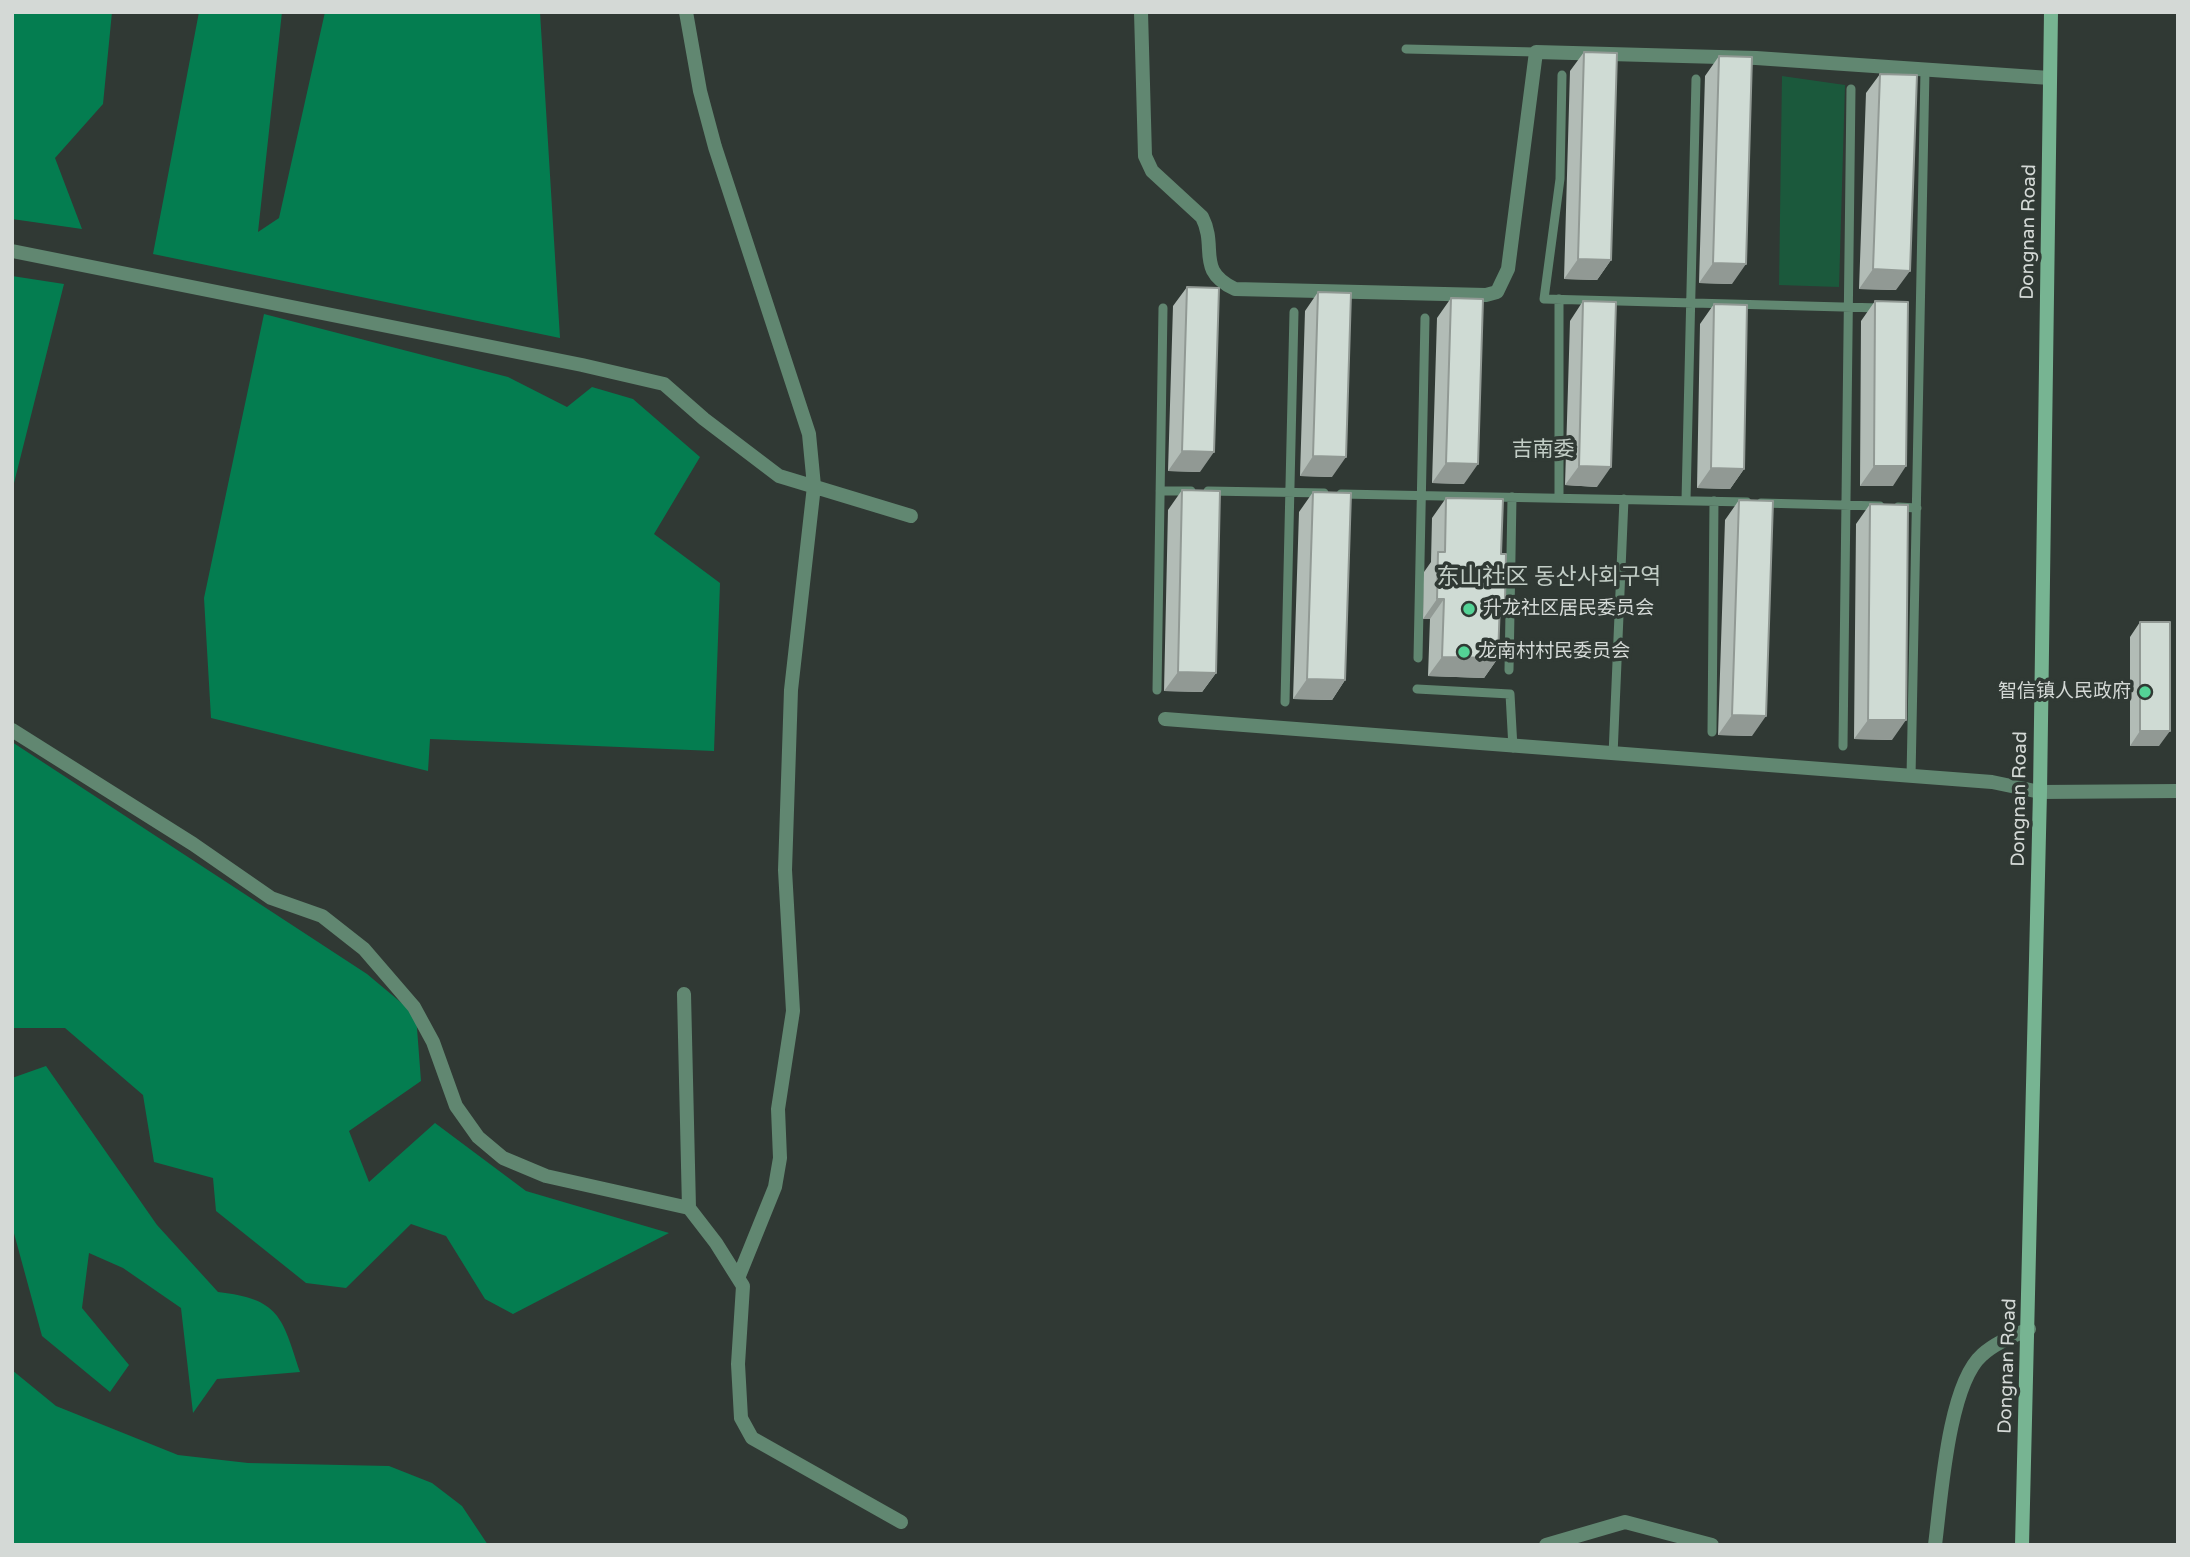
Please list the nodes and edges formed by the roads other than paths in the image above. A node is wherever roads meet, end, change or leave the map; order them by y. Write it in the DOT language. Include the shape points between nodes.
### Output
graph roads {
  1 [pos="686,12"];
  2 [pos="1141,12"];
  3 [pos="2051,12"];
  4 [pos="1406,48"];
  5 [pos="1536,52"];
  6 [pos="1925,70"];
  7 [pos="1562,75"];
  8 [pos="2050,78"];
  9 [pos="1696,79"];
  10 [pos="1851,89"];
  11 [pos="12,251"];
  12 [pos="1559,299"];
  13 [pos="1691,303"];
  14 [pos="1848,307"];
  15 [pos="1163,308"];
  16 [pos="1894,308"];
  17 [pos="1906,308"];
  18 [pos="1920,309"];
  19 [pos="1294,312"];
  20 [pos="1424,318"];
  21 [pos="814,486"];
  22 [pos="1160,491"];
  23 [pos="1290,492"];
  24 [pos="1421,496"];
  25 [pos="1511,497"];
  26 [pos="1559,498"];
  27 [pos="1624,499"];
  28 [pos="1686,500"];
  29 [pos="1714,501"];
  30 [pos="1846,505"];
  31 [pos="1917,508"];
  32 [pos="911,516"];
  33 [pos="1418,658"];
  34 [pos="1510,670"];
  35 [pos="1417,689"];
  36 [pos="1157,690"];
  37 [pos="1286,702"];
  38 [pos="1165,719"];
  39 [pos="12,730"];
  40 [pos="1712,732"];
  41 [pos="1843,746"];
  42 [pos="1513,748"];
  43 [pos="1614,755"];
  44 [pos="1910,777"];
  45 [pos="2178,791"];
  46 [pos="2040,792"];
  47 [pos="684,994"];
  48 [pos="689,1208"];
  49 [pos="739,1276"];
  50 [pos="2029,1329"];
  51 [pos="901,1522"];
  52 [pos="1546,1545"];
  53 [pos="1712,1545"];
  54 [pos="1935,1545"];
  55 [pos="2022,1545"];
  1 -- 21 [label="street" via="715,147 809,434"];
  2 -- 5 [label="street" via="1145,156 1152,171 1202,217 1212,271 1222,283 1236,289 1497,292 1508,269"];
  3 -- 8 [label="main road, Dongnan Road"];
  4 -- 5 [label="lane"];
  5 -- 6 [label="street" via="1756,58"];
  6 -- 8 [label="street"];
  6 -- 18 [label="lane"];
  7 -- 12 [label="lane" via="1560,179 1545,299"];
  8 -- 46 [label="main road, Dongnan Road"];
  9 -- 13 [label="lane"];
  10 -- 14 [label="lane"];
  11 -- 21 [label="street" via="664,384 779,476"];
  12 -- 13 [label="lane"];
  12 -- 26 [label="lane"];
  13 -- 14 [label="lane"];
  13 -- 28 [label="lane"];
  14 -- 16 [label="lane"];
  14 -- 30 [label="lane"];
  15 -- 22 [label="lane"];
  17 -- 18 [label="lane"];
  18 -- 31 [label="lane"];
  19 -- 23 [label="lane"];
  20 -- 24 [label="lane"];
  21 -- 32 [label="street"];
  21 -- 49 [label="street" via="792,690 785,870 793,1012 778,1109 780,1158 775,1187"];
  22 -- 23 [label="lane"];
  22 -- 36 [label="lane"];
  23 -- 24 [label="lane"];
  23 -- 37 [label="lane"];
  24 -- 25 [label="lane"];
  24 -- 33 [label="lane"];
  25 -- 26 [label="lane"];
  25 -- 34 [label="lane"];
  26 -- 27 [label="lane"];
  27 -- 28 [label="lane"];
  27 -- 43 [label="lane"];
  28 -- 29 [label="lane"];
  29 -- 30 [label="lane"];
  29 -- 40 [label="lane"];
  30 -- 31 [label="lane"];
  30 -- 41 [label="lane"];
  31 -- 44 [label="lane"];
  35 -- 42 [label="lane" via="1510,694"];
  38 -- 42 [label="street"];
  39 -- 48 [label="street" via="271,898 322,916 364,949 414,1007 433,1042 456,1106 478,1138 503,1158 546,1177"];
  42 -- 43 [label="street"];
  43 -- 44 [label="street"];
  44 -- 46 [label="street" via="1992,782"];
  45 -- 46 [label="street"];
  46 -- 50 [label="main road, Dongnan Road"];
  47 -- 48 [label="street"];
  48 -- 49 [label="street"];
  49 -- 51 [label="street" via="743,1286 738,1364 741,1418 752,1438"];
  50 -- 54 [label="street" via="1982,1355 1968,1372 1950,1436"];
  50 -- 55 [label="main road, Dongnan Road"];
  52 -- 53 [label="street" via="1625,1522"];
}
